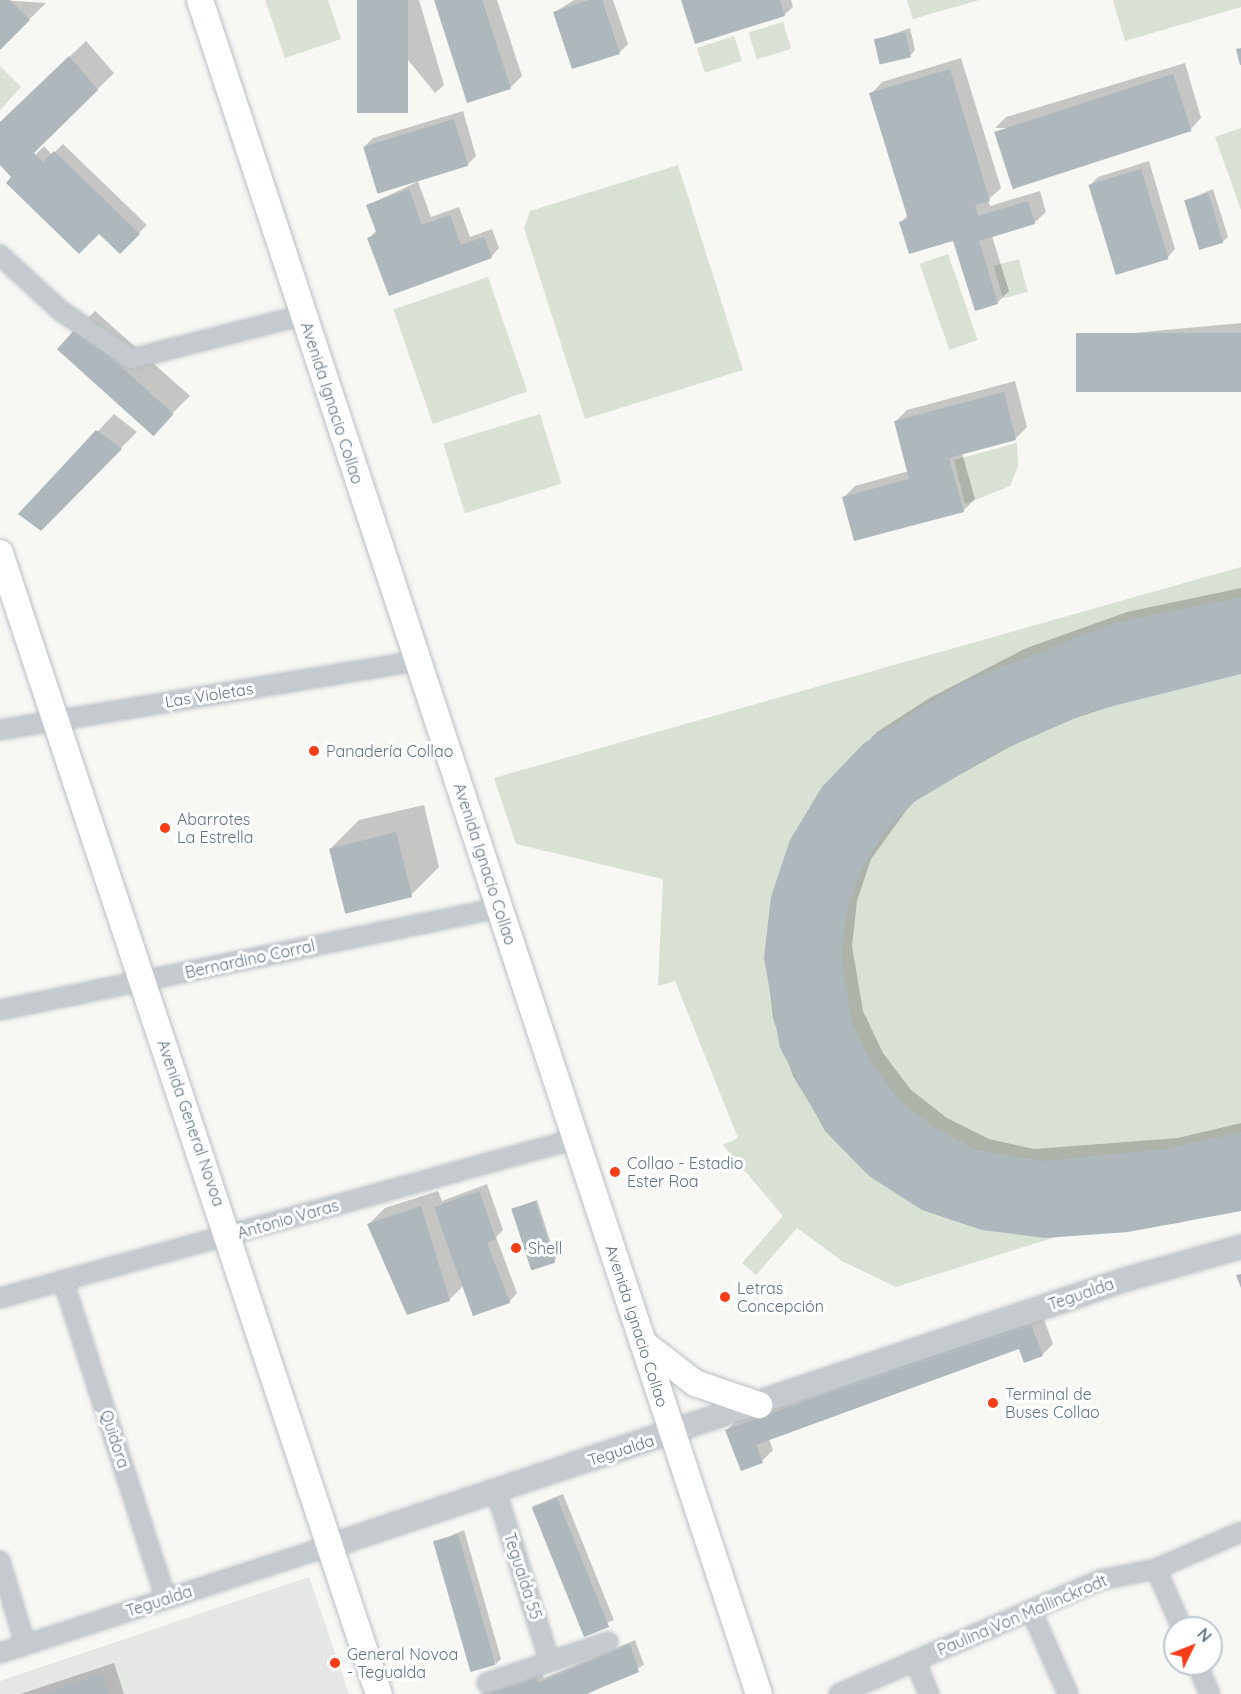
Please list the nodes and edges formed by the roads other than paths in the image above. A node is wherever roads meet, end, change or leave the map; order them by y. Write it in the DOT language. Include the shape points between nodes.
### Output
graph roads {
  1 [pos="200,0"];
  2 [pos="0,255"];
  3 [pos="303,315"];
  4 [pos="0,553"];
  5 [pos="418,661"];
  6 [pos="55,721"];
  7 [pos="0,730"];
  8 [pos="499,908"];
  9 [pos="143,981"];
  10 [pos="0,1010"];
  11 [pos="575,1139"];
  12 [pos="230,1235"];
  13 [pos="1241,1247"];
  14 [pos="63,1280"];
  15 [pos="0,1298"];
  16 [pos="643,1343"];
  17 [pos="759,1405"];
  18 [pos="672,1433"];
  19 [pos="496,1491"];
  20 [pos="1241,1532"];
  21 [pos="330,1546"];
  22 [pos="0,1561"];
  23 [pos="1156,1569"];
  24 [pos="166,1598"];
  25 [pos="1031,1610"];
  26 [pos="1177,1616"];
  27 [pos="608,1642"];
  28 [pos="25,1644"];
  29 [pos="0,1653"];
  30 [pos="915,1661"];
  31 [pos="550,1662"];
  32 [pos="1202,1676"];
  33 [pos="487,1683"];
  34 [pos="380,1694"];
  35 [pos="759,1694"];
  36 [pos="839,1694"];
  37 [pos="929,1694"];
  38 [pos="1068,1694"];
  39 [pos="1210,1694"];
  1 -- 3 [label="main road, Avenida Ignacio Collao"];
  2 -- 3 [label="street" via="56,306 131,359"];
  3 -- 5 [label="main road, Avenida Ignacio Collao"];
  4 -- 6 [label="main road, Avenida General Novoa"];
  5 -- 6 [label="street, Las Violetas"];
  5 -- 8 [label="main road, Avenida Ignacio Collao"];
  6 -- 7 [label="street, Las Violetas"];
  6 -- 9 [label="main road, Avenida General Novoa"];
  8 -- 9 [label="street, Bernardino Corral"];
  8 -- 11 [label="main road, Avenida Ignacio Collao"];
  9 -- 10 [label="street, Bernardino Corral"];
  9 -- 12 [label="main road, Avenida General Novoa"];
  11 -- 12 [label="street, Antonio Varas"];
  11 -- 16 [label="main road, Avenida Ignacio Collao"];
  12 -- 14 [label="street, Antonio Varas"];
  12 -- 21 [label="main road, Avenida General Novoa"];
  13 -- 17 [label="street, Tegualda" via="1124,1280"];
  14 -- 15 [label="street, Antonio Varas"];
  14 -- 24 [label="street, Quidora"];
  16 -- 17 [label="main road" via="695,1383"];
  16 -- 18 [label="main road, Avenida Ignacio Collao"];
  17 -- 18 [label="street, Tegualda"];
  18 -- 19 [label="street, Tegualda"];
  18 -- 35 [label="main road, Avenida Ignacio Collao"];
  19 -- 21 [label="street, Tegualda"];
  19 -- 31 [label="street, Tegualda 55"];
  20 -- 23 [label="street, Paulina Von Mallinckrodt"];
  21 -- 24 [label="street, Tegualda"];
  21 -- 34 [label="main road, Avenida General Novoa"];
  22 -- 28 [label="street"];
  23 -- 25 [label="street, Paulina Von Mallinckrodt" via="1100,1580"];
  23 -- 26 [label="street"];
  24 -- 28 [label="street, Tegualda"];
  25 -- 30 [label="street, Paulina Von Mallinckrodt"];
  25 -- 38 [label="street"];
  27 -- 31 [label="street"];
  28 -- 29 [label="street, Tegualda"];
  30 -- 36 [label="street, Paulina Von Mallinckrodt"];
  30 -- 37 [label="street"];
  31 -- 33 [label="street"];
  32 -- 39 [label="street"];
}
